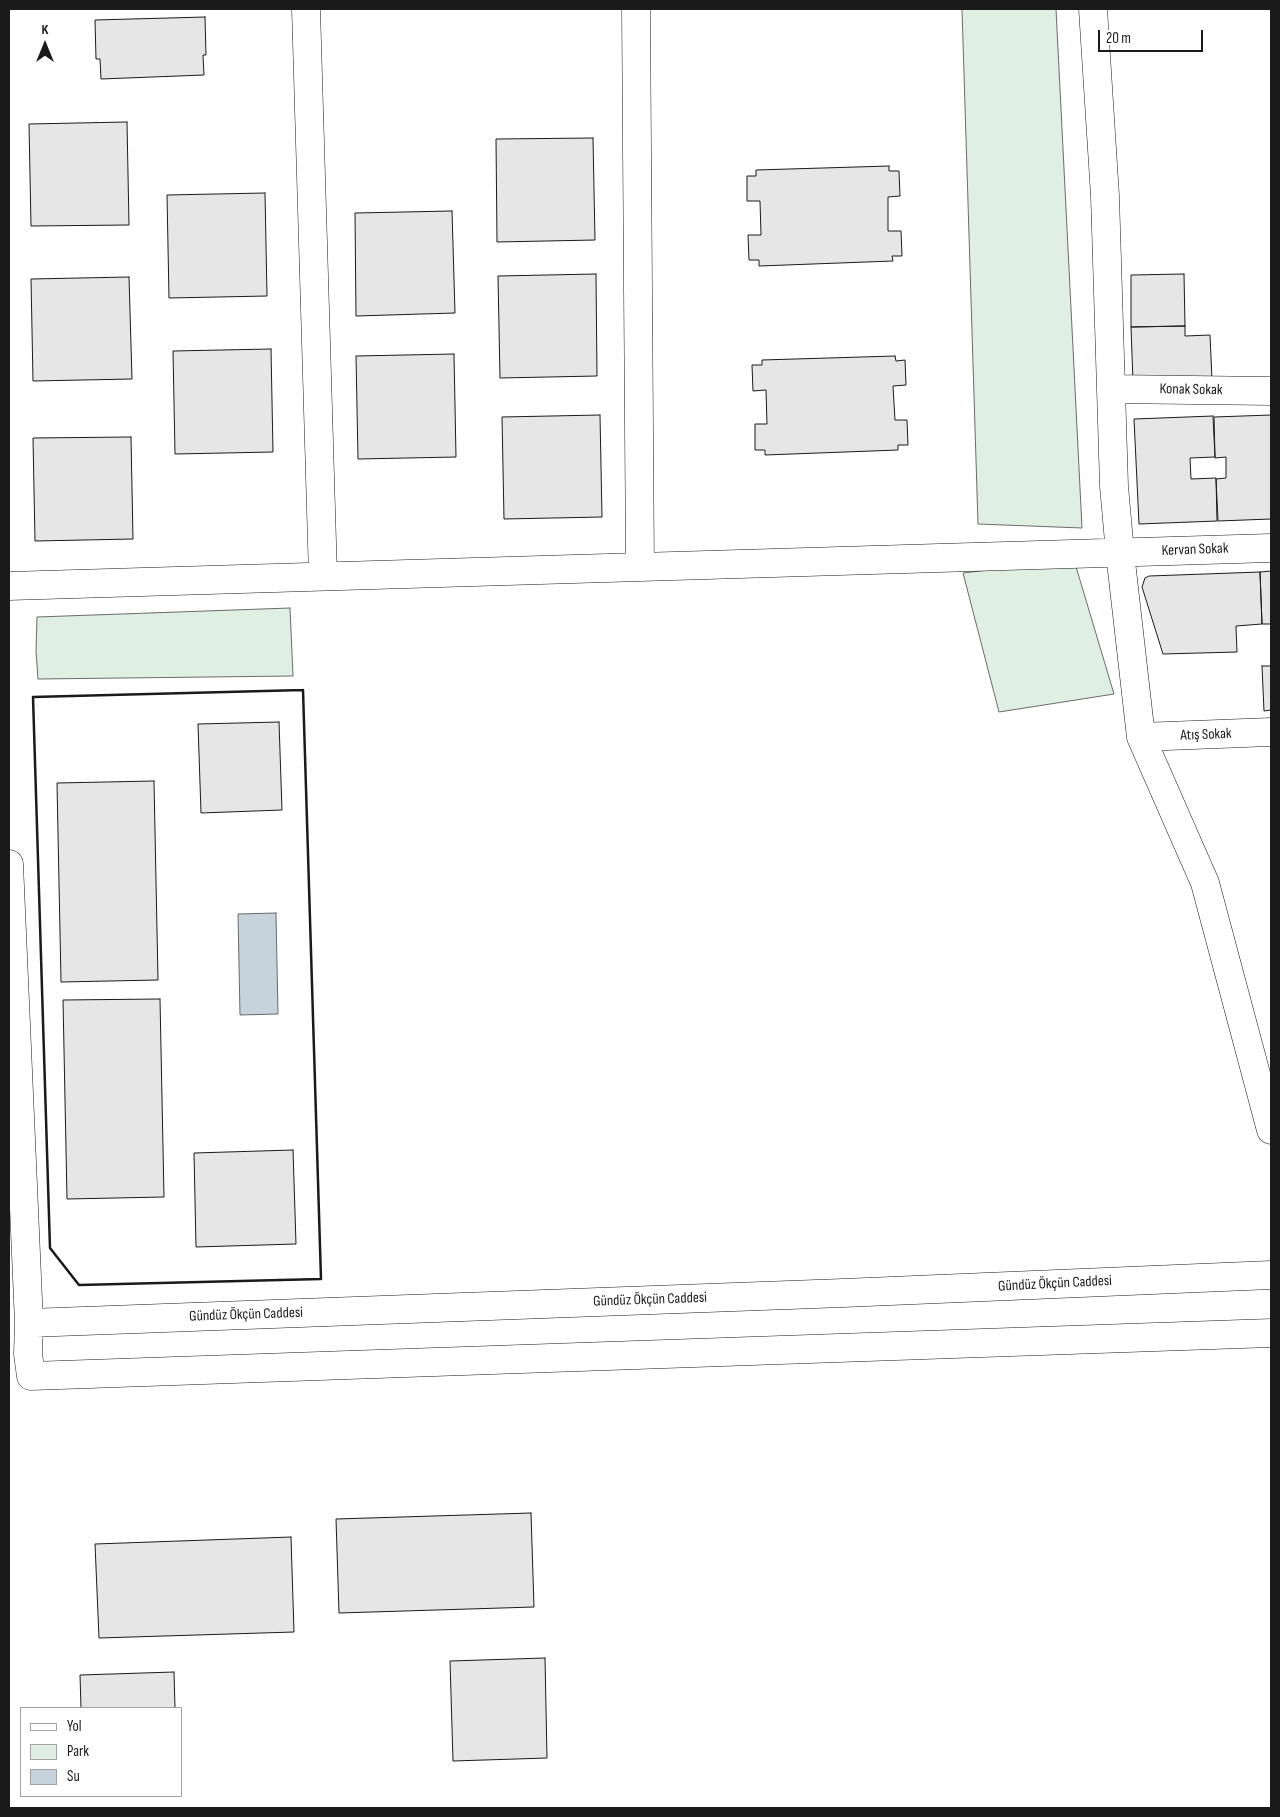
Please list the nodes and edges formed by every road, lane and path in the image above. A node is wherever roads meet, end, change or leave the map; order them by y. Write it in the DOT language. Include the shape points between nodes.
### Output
graph roads {
  1 [pos="306,9"];
  2 [pos="636,9"];
  3 [pos="1093,9"];
  4 [pos="1111,389"];
  5 [pos="1271,391"];
  6 [pos="1271,548"];
  7 [pos="1120,553"];
  8 [pos="640,567"];
  9 [pos="324,576"];
  10 [pos="9,586"];
  11 [pos="1271,732"];
  12 [pos="1141,738"];
  13 [pos="9,864"];
  14 [pos="1271,1130"];
  15 [pos="1271,1275"];
  16 [pos="29,1323"];
  17 [pos="1271,1333"];
  1 -- 9 [label="street"];
  2 -- 8 [label="street"];
  3 -- 4 [label="street" via="1105,196"];
  4 -- 5 [label="street, Konak Sokak"];
  4 -- 7 [label="street"];
  6 -- 7 [label="street, Kervan Sokak"];
  7 -- 8 [label="street, Kervan Sokak"];
  7 -- 12 [label="street"];
  8 -- 9 [label="street, Kervan Sokak"];
  9 -- 10 [label="street, Kervan Sokak"];
  11 -- 12 [label="street, Atış Sokak"];
  12 -- 14 [label="street" via="1205,883"];
  13 -- 16 [label="street"];
  15 -- 16 [label="street, Gündüz Ökçün Caddesi"];
  16 -- 17 [label="street" via="31,1376"];
}
